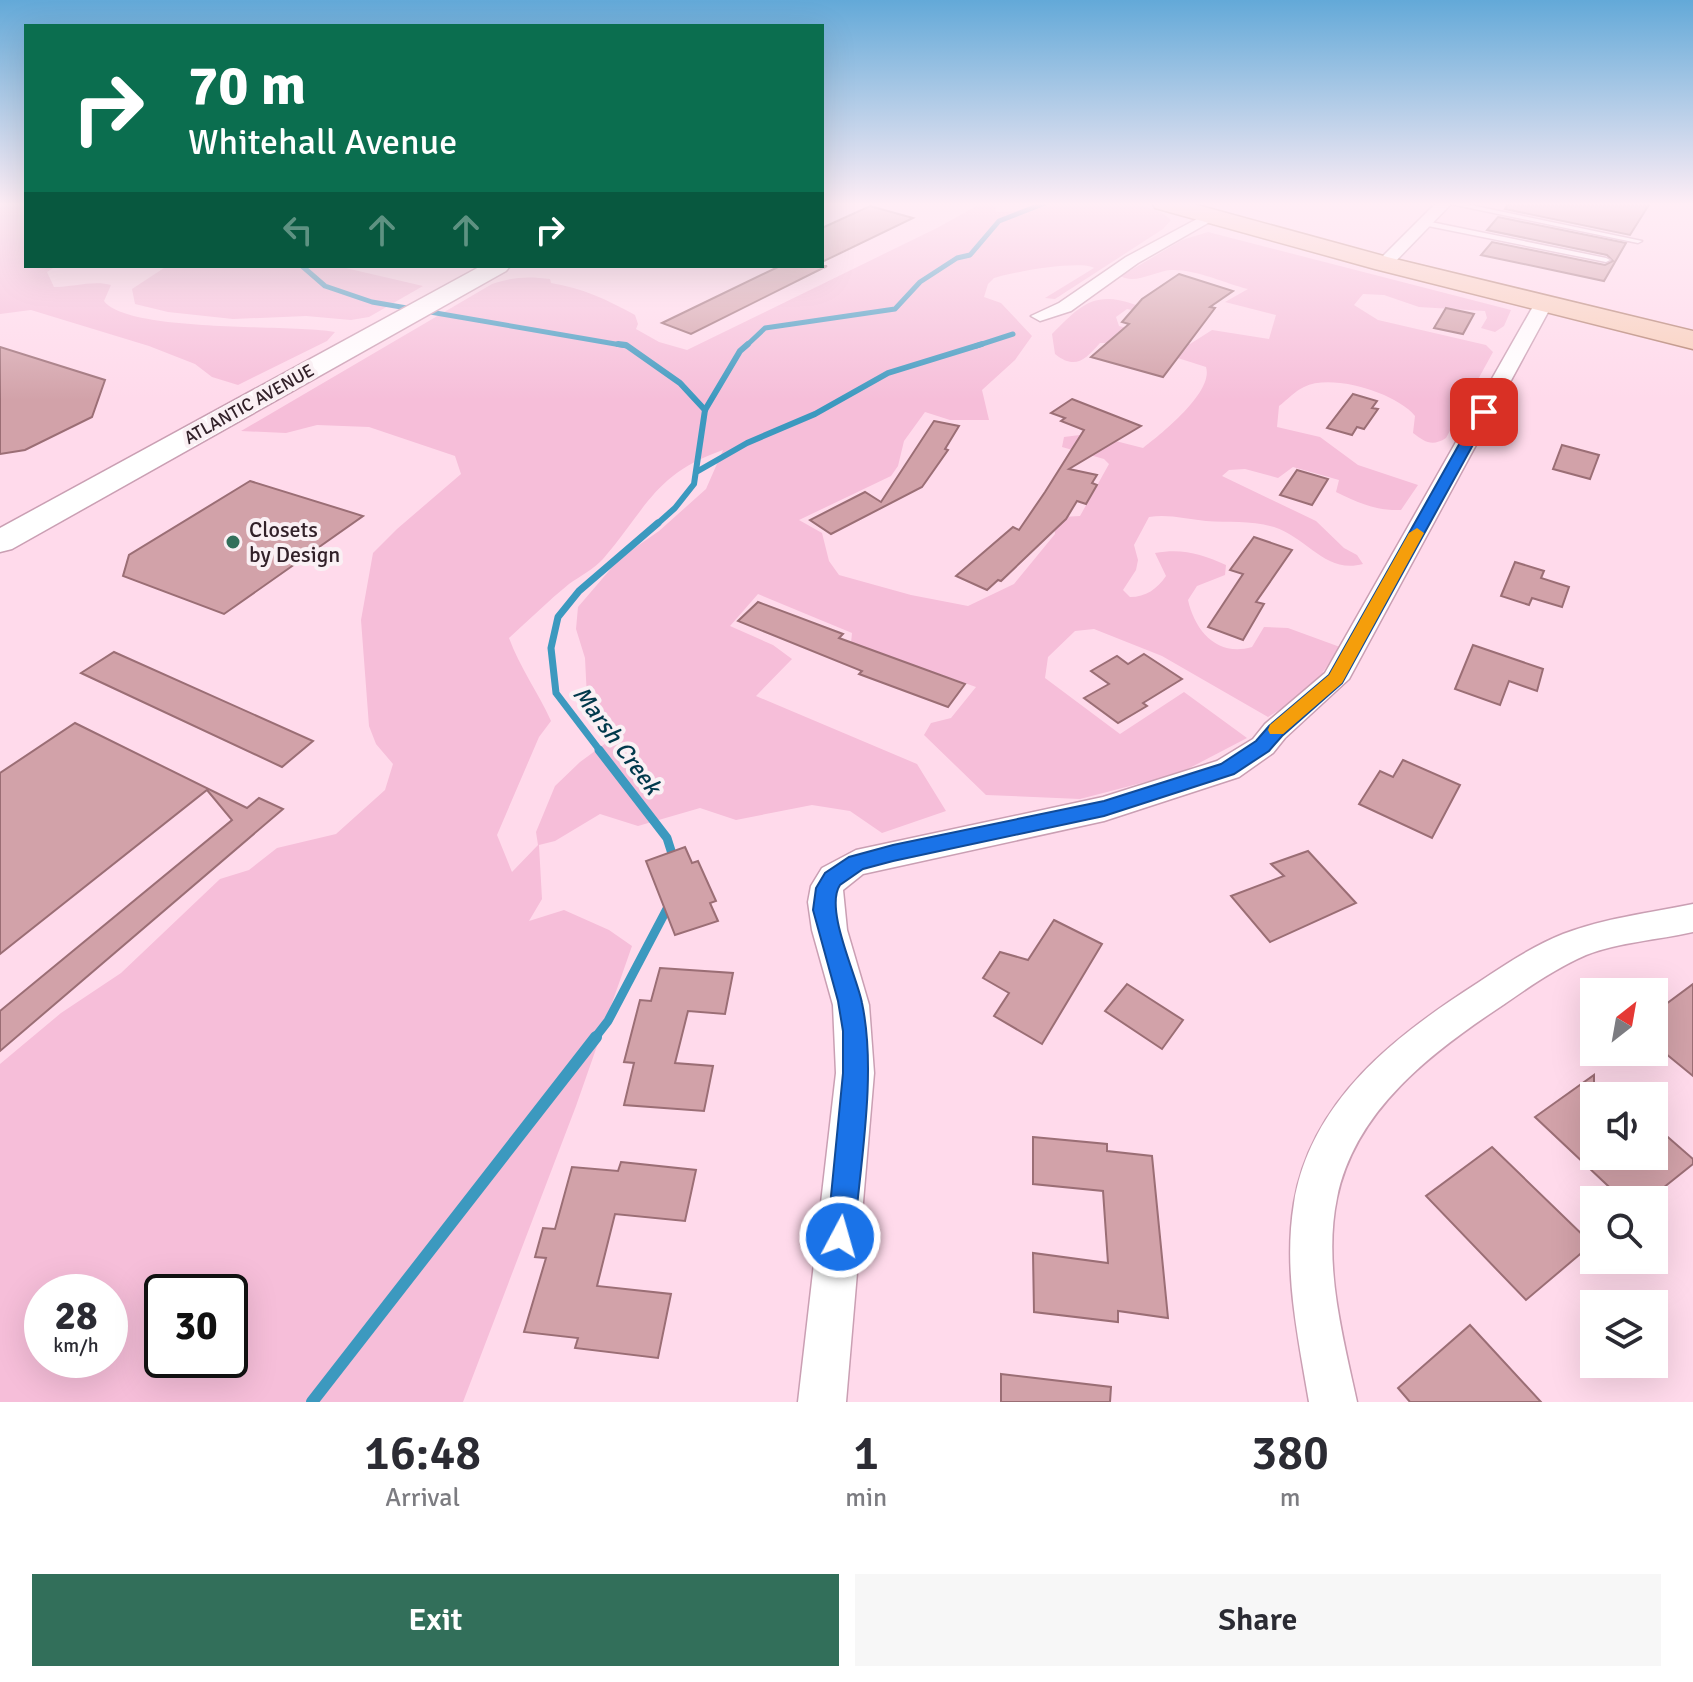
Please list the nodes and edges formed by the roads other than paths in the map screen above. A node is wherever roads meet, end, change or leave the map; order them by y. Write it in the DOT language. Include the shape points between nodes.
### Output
graph roads {
  1 [pos="494,268"];
  2 [pos="1120,268"];
  3 [pos="1402,268"];
  4 [pos="1544,303"];
  5 [pos="1040,316"];
  6 [pos="1693,340"];
  7 [pos="0,542"];
  8 [pos="1693,918"];
  9 [pos="822,1402"];
  10 [pos="1333,1402"];
  1 -- 7 [label="main road, ATLANTIC AVENUE"];
  2 -- 5 [label="street" via="1065,307"];
  3 -- 4 [label="main road"];
  4 -- 6 [label="main road"];
  4 -- 9 [label="street" via="1335,679 1263,746 1228,769 1104,809 856,863 826,888 824,910 855,1031 855,1073"];
  8 -- 10 [label="street" via="1577,944 1545,959 1456,1015 1408,1053 1354,1112 1321,1174 1312,1233 1315,1301"];
}
